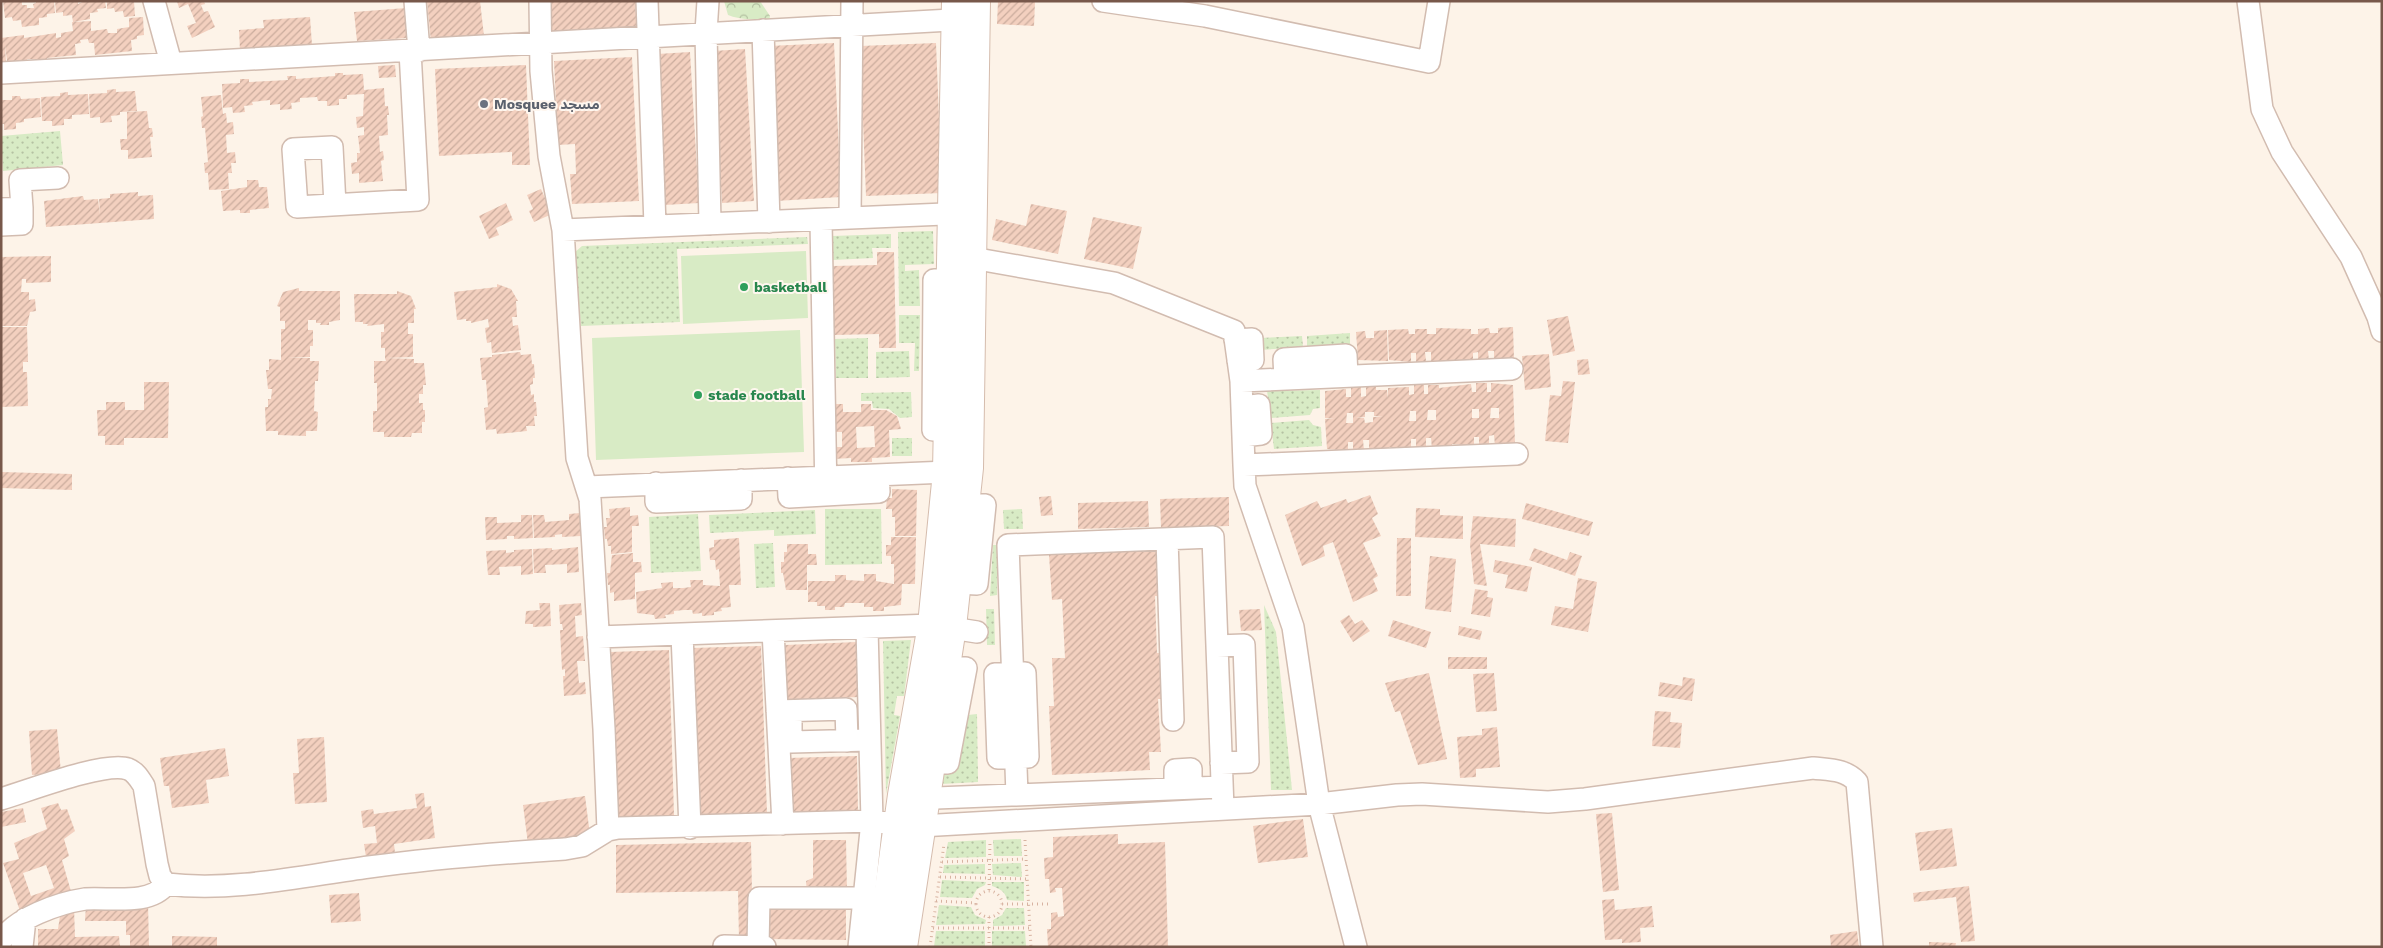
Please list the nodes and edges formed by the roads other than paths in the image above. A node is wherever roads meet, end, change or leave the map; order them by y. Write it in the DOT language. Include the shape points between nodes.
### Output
graph roads {
  1 [pos="154,1"];
  2 [pos="416,1"];
  3 [pos="540,1"];
  4 [pos="647,1"];
  5 [pos="708,1"];
  6 [pos="852,1"];
  7 [pos="1104,1"];
  8 [pos="1439,1"];
  9 [pos="2248,1"];
  10 [pos="966,10"];
  11 [pos="852,26"];
  12 [pos="763,30"];
  13 [pos="706,32"];
  14 [pos="648,37"];
  15 [pos="541,44"];
  16 [pos="414,51"];
  17 [pos="170,63"];
  18 [pos="1,73"];
  19 [pos="58,178"];
  20 [pos="13,203"];
  21 [pos="335,205"];
  22 [pos="962,213"];
  23 [pos="850,218"];
  24 [pos="821,220"];
  25 [pos="769,222"];
  26 [pos="710,224"];
  27 [pos="654,226"];
  28 [pos="564,230"];
  29 [pos="972,258"];
  30 [pos="2382,331"];
  31 [pos="1512,369"];
  32 [pos="1239,371"];
  33 [pos="1517,454"];
  34 [pos="1244,465"];
  35 [pos="958,470"];
  36 [pos="826,486"];
  37 [pos="587,487"];
  38 [pos="1167,539"];
  39 [pos="1215,590"];
  40 [pos="867,628"];
  41 [pos="954,628"];
  42 [pos="774,630"];
  43 [pos="682,634"];
  44 [pos="598,637"];
  45 [pos="1217,646"];
  46 [pos="1012,673"];
  47 [pos="784,711"];
  48 [pos="1173,720"];
  49 [pos="1220,726"];
  50 [pos="847,740"];
  51 [pos="869,740"];
  52 [pos="1015,758"];
  53 [pos="1221,763"];
  54 [pos="1222,787"];
  55 [pos="1017,795"];
  56 [pos="936,798"];
  57 [pos="1,799"];
  58 [pos="1319,804"];
  59 [pos="1223,809"];
  60 [pos="783,824"];
  61 [pos="897,824"];
  62 [pos="690,828"];
  63 [pos="608,830"];
  64 [pos="166,884"];
  65 [pos="864,898"];
  66 [pos="25,919"];
  67 [pos="1,941"];
  68 [pos="724,946"];
  69 [pos="22,947"];
  70 [pos="758,947"];
  71 [pos="765,947"];
  72 [pos="859,947"];
  73 [pos="881,947"];
  74 [pos="903,947"];
  75 [pos="1356,947"];
  76 [pos="1872,947"];
  1 -- 17 [label="street"];
  2 -- 16 [label="street"];
  3 -- 15 [label="street"];
  4 -- 14 [label="street"];
  5 -- 13 [label="street"];
  6 -- 11 [label="street"];
  7 -- 8 [label="street" via="1205,16 1429,62"];
  9 -- 30 [label="street" via="2262,110 2282,152 2351,257"];
  10 -- 11 [label="street"];
  10 -- 22 [label="street"];
  11 -- 12 [label="street"];
  11 -- 23 [label="street"];
  12 -- 13 [label="street"];
  12 -- 25 [label="street"];
  13 -- 14 [label="street"];
  13 -- 26 [label="street"];
  14 -- 15 [label="street"];
  14 -- 27 [label="street"];
  15 -- 16 [label="street"];
  15 -- 28 [label="street" via="549,156"];
  16 -- 17 [label="street"];
  16 -- 21 [label="street" via="418,200"];
  17 -- 18 [label="street"];
  19 -- 20 [label="street"];
  22 -- 23 [label="street"];
  22 -- 29 [label="street"];
  22 -- 35 [label="street" via="951,280 948,429"];
  23 -- 24 [label="street"];
  24 -- 25 [label="street"];
  24 -- 36 [label="street"];
  25 -- 26 [label="street"];
  26 -- 27 [label="street"];
  27 -- 28 [label="street"];
  28 -- 37 [label="street" via="577,458"];
  29 -- 32 [label="street" via="1114,283 1234,331 1236,340 1252,339 1254,360"];
  29 -- 35 [label="street"];
  31 -- 32 [label="street" via="1347,376 1346,356 1284,359 1285,379"];
  32 -- 34 [label="street" via="1242,407 1259,405 1261,434 1243,436"];
  33 -- 34 [label="street"];
  34 -- 58 [label="street" via="1245,486 1294,627"];
  35 -- 36 [label="street" via="878,475 879,492"];
  35 -- 41 [label="street"];
  35 -- 41 [label="street" via="965,505"];
  36 -- 37 [label="street" via="789,497 788,478 741,480 742,499 656,502 656,483"];
  37 -- 44 [label="street"];
  38 -- 39 [label="street" via="1225,537 1227,598"];
  38 -- 46 [label="street" via="1008,545 1010,621 1002,621 1002,643 1011,642"];
  38 -- 48 [label="street"];
  39 -- 45 [label="street"];
  39 -- 49 [label="street" via="1201,582 1206,726"];
  40 -- 41 [label="street"];
  40 -- 42 [label="street"];
  40 -- 51 [label="street"];
  41 -- 61 [label="street"];
  41 -- 61 [label="street" via="930,763"];
  42 -- 43 [label="street"];
  42 -- 47 [label="street"];
  43 -- 44 [label="street"];
  43 -- 62 [label="street"];
  44 -- 63 [label="street"];
  45 -- 49 [label="street"];
  45 -- 53 [label="street" via="1244,645 1248,762"];
  46 -- 52 [label="street" via="1025,673 1026,682 1028,757"];
  46 -- 52 [label="street" via="995,674 998,758"];
  47 -- 50 [label="street" via="791,742"];
  47 -- 50 [label="street" via="846,709"];
  47 -- 60 [label="street"];
  49 -- 53 [label="street"];
  50 -- 51 [label="street"];
  51 -- 61 [label="street"];
  52 -- 55 [label="street"];
  53 -- 54 [label="street"];
  54 -- 55 [label="street"];
  54 -- 59 [label="street"];
  55 -- 56 [label="street"];
  57 -- 64 [label="street" via="98,770 118,767 130,770 144,786 160,876"];
  58 -- 59 [label="street"];
  58 -- 75 [label="street"];
  58 -- 76 [label="street" via="1422,794 1548,802 1813,768 1840,771 1857,782 1859,792"];
  59 -- 61 [label="street"];
  60 -- 61 [label="street"];
  60 -- 62 [label="street"];
  61 -- 65 [label="street"];
  61 -- 73 [label="street"];
  61 -- 74 [label="street"];
  62 -- 63 [label="street"];
  63 -- 64 [label="street" via="582,846 565,849 369,867 259,883"];
  64 -- 66 [label="street" via="161,891 144,897 84,900"];
  65 -- 70 [label="street" via="759,898"];
  65 -- 72 [label="street"];
  66 -- 67 [label="street" via="6,932"];
  66 -- 69 [label="street"];
  68 -- 70 [label="street"];
  70 -- 71 [label="street"];
}
